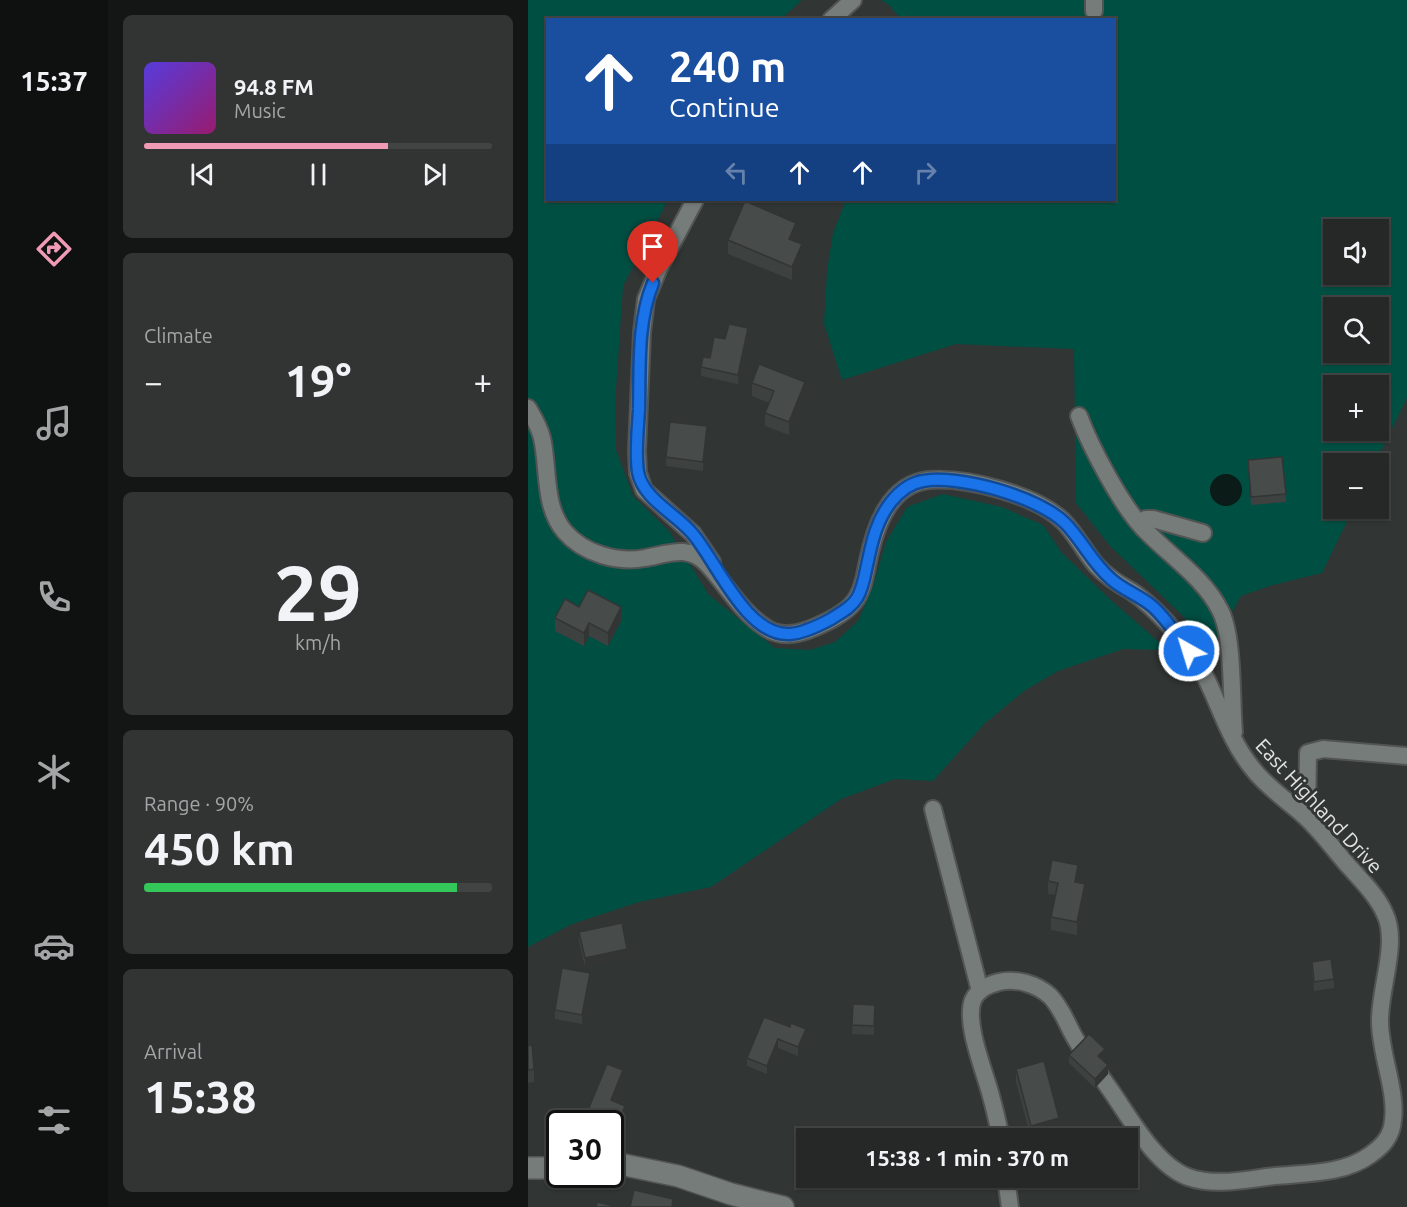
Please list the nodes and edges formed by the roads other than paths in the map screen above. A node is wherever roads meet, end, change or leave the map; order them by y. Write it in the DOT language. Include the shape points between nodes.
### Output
graph roads {
  1 [pos="853,0"];
  2 [pos="833,18"];
  3 [pos="694,201"];
  4 [pos="528,408"];
  5 [pos="1079,416"];
  6 [pos="1143,528"];
  7 [pos="1203,533"];
  8 [pos="730,591"];
  9 [pos="1235,745"];
  10 [pos="1407,756"];
  11 [pos="933,809"];
  12 [pos="1307,818"];
  13 [pos="980,991"];
  14 [pos="999,1128"];
  15 [pos="624,1165"];
  16 [pos="528,1168"];
  17 [pos="546,1168"];
  18 [pos="1007,1188"];
  19 [pos="783,1207"];
  20 [pos="1010,1207"];
  1 -- 2 [label="street"];
  3 -- 8 [label="street" via="646,299 638,473 644,490 693,534"];
  4 -- 8 [label="street, East Highland Drive" via="543,441 553,509 565,532 597,554 613,558 642,559 688,552 709,565"];
  5 -- 6 [label="street" via="1086,436"];
  6 -- 7 [label="street" via="1146,519 1153,519"];
  6 -- 9 [label="street" via="1194,577 1220,610 1226,625"];
  8 -- 9 [label="street, East Highland Drive" via="766,628 777,634 802,632 849,608 857,599 880,519 905,489 923,481 939,480 1000,490 1051,512 1065,523 1095,564 1113,581 1154,607 1201,666"];
  9 -- 12 [label="street, East Highland Drive" via="1257,775"];
  10 -- 12 [label="street" via="1323,749 1308,753"];
  11 -- 13 [label="street"];
  12 -- 13 [label="street, East Highland Drive" via="1382,907 1389,927 1379,1024 1393,1122 1385,1143 1364,1160 1339,1170 1215,1182 1182,1174 1151,1148 1077,1042 1051,997 1025,982 1007,980"];
  13 -- 14 [label="street" via="971,1004 972,1026"];
  15 -- 19 [label="street" via="678,1176"];
  16 -- 17 [label="street"];
  18 -- 20 [label="street"];
}
